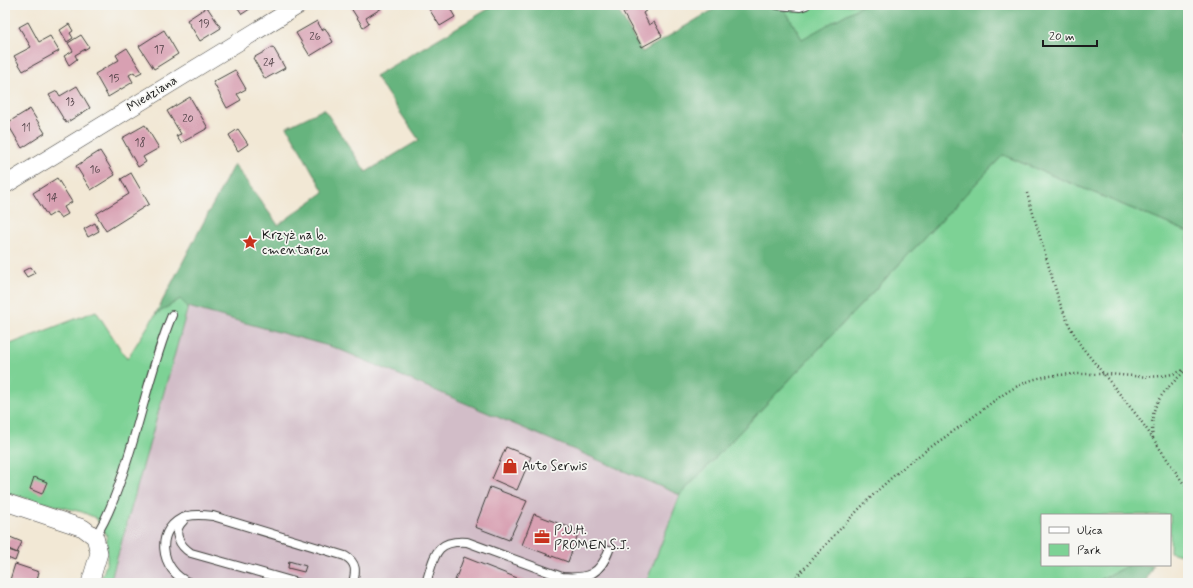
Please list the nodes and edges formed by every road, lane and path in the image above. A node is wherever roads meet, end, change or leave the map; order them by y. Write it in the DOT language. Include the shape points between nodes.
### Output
graph roads {
  1 [pos="299,5"];
  2 [pos="777,5"];
  3 [pos="806,5"];
  4 [pos="5,185"];
  5 [pos="1027,194"];
  6 [pos="172,315"];
  7 [pos="1187,369"];
  8 [pos="1104,374"];
  9 [pos="1153,439"];
  10 [pos="1188,490"];
  11 [pos="5,502"];
  12 [pos="188,516"];
  13 [pos="95,537"];
  14 [pos="609,550"];
  15 [pos="90,583"];
  16 [pos="190,583"];
  17 [pos="298,583"];
  18 [pos="353,583"];
  19 [pos="426,583"];
  20 [pos="791,583"];
  1 -- 4 [label="street, Miedziana"];
  2 -- 3 [label="lane"];
  5 -- 8 [label="path" via="1069,325 1081,346"];
  6 -- 13 [label="lane" via="161,342 128,459 106,520"];
  7 -- 8 [label="path" via="1164,376"];
  7 -- 9 [label="path" via="1158,399 1151,424"];
  8 -- 9 [label="path"];
  8 -- 20 [label="path" via="1055,376 1032,380 1001,395 890,479 850,518"];
  9 -- 10 [label="path"];
  11 -- 13 [label="street" via="83,528"];
  12 -- 16 [label="lane" via="172,526 166,535 164,554 167,565 174,574"];
  12 -- 17 [label="lane" via="177,531 178,540 183,548 191,553"];
  12 -- 18 [label="lane" via="213,516 345,556 350,559 356,571"];
  13 -- 15 [label="street" via="99,553"];
  14 -- 19 [label="lane" via="604,564 593,573 579,578 568,578 467,542 452,541 442,546 435,556"];
}
